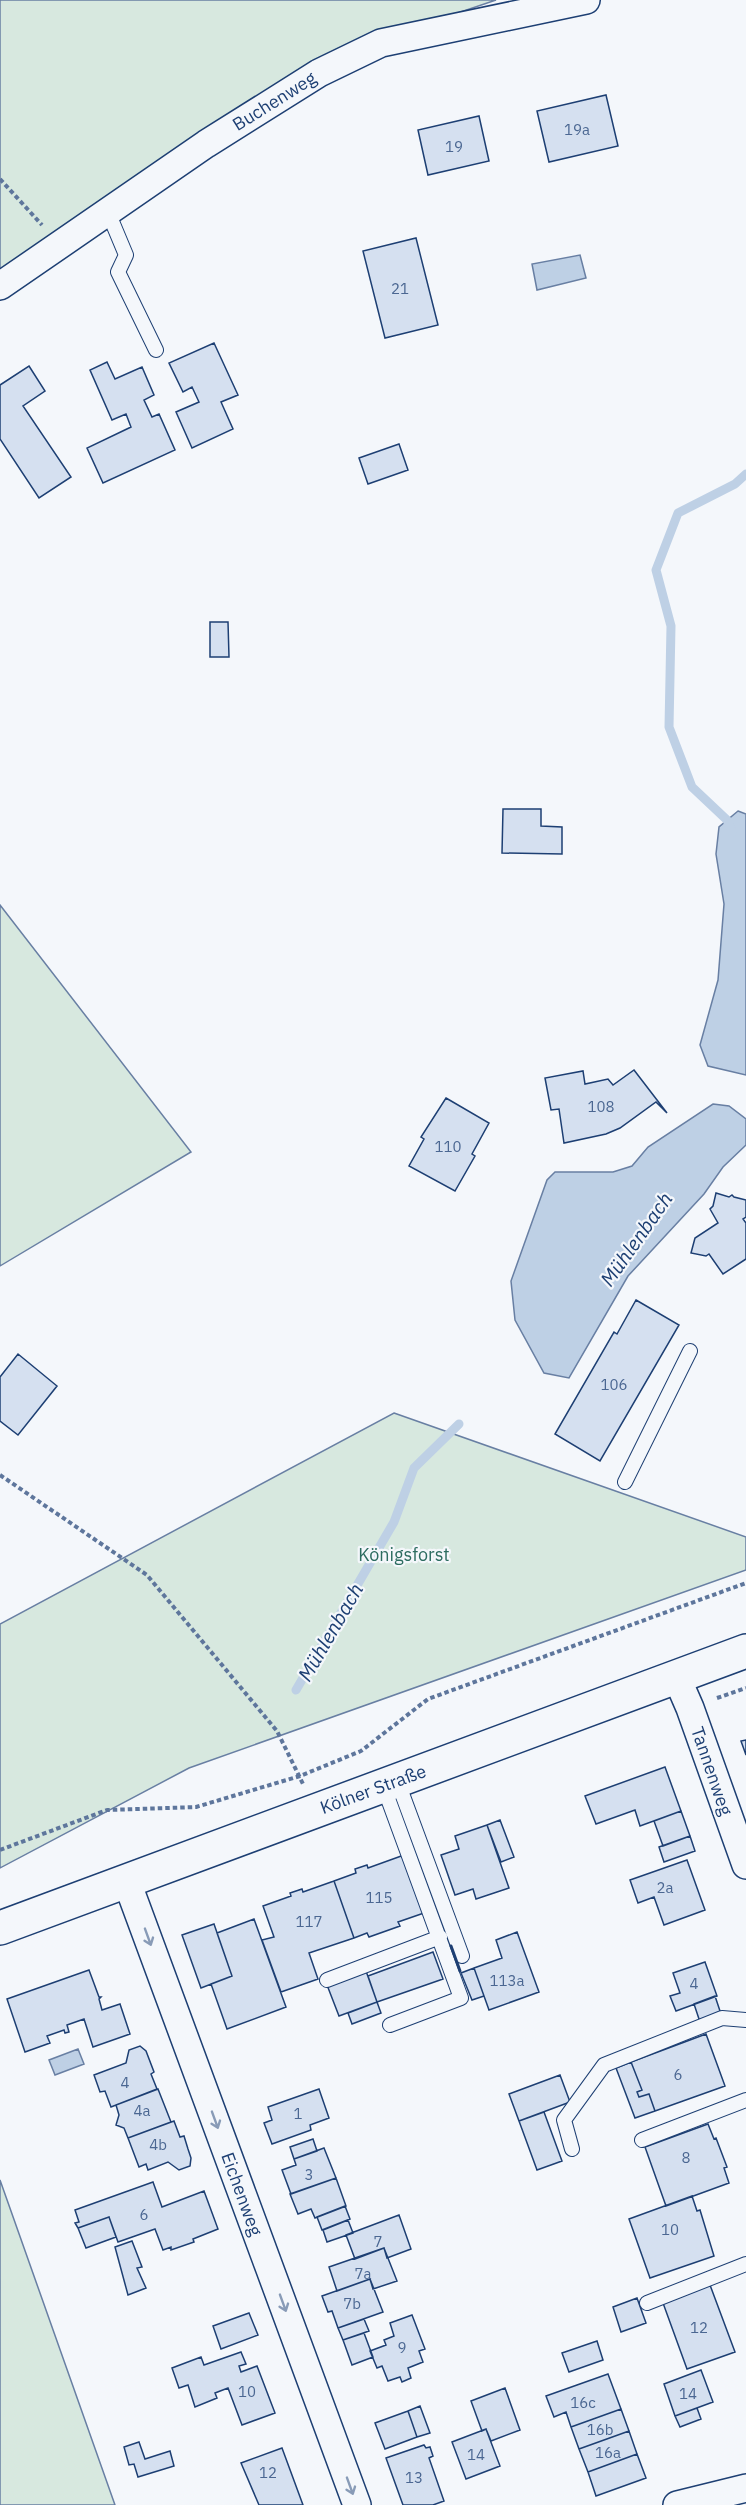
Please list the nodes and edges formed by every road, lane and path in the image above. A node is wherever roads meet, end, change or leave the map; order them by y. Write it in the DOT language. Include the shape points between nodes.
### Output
graph roads {
  1 [pos="586,0"];
  2 [pos="0,179"];
  3 [pos="108,212"];
  4 [pos="60,246"];
  5 [pos="0,286"];
  6 [pos="156,350"];
  7 [pos="690,1351"];
  8 [pos="0,1475"];
  9 [pos="625,1482"];
  10 [pos="746,1583"];
  11 [pos="746,1651"];
  12 [pos="676,1678"];
  13 [pos="300,1776"];
  14 [pos="390,1783"];
  15 [pos="315,1811"];
  16 [pos="738,1820"];
  17 [pos="0,1850"];
  18 [pos="746,1865"];
  19 [pos="127,1882"];
  20 [pos="0,1928"];
  21 [pos="440,1937"];
  22 [pos="462,1956"];
  23 [pos="327,1980"];
  24 [pos="746,2020"];
  25 [pos="390,2025"];
  26 [pos="746,2100"];
  27 [pos="642,2140"];
  28 [pos="572,2149"];
  29 [pos="746,2264"];
  30 [pos="647,2303"];
  31 [pos="746,2488"];
  32 [pos="357,2505"];
  33 [pos="677,2505"];
  1 -- 3 [label="street, Buchenweg" via="381,43 309,79"];
  2 -- 4 [label="path"];
  3 -- 4 [label="street, Buchenweg"];
  3 -- 6 [label="lane" via="126,255 118,272"];
  4 -- 5 [label="street, Buchenweg"];
  7 -- 9 [label="lane"];
  8 -- 13 [label="path" via="147,1575 277,1731"];
  10 -- 13 [label="path" via="428,1699 362,1751"];
  11 -- 12 [label="main road, Kölner Straße"];
  12 -- 14 [label="main road, Kölner Straße"];
  12 -- 16 [label="street, Tannenweg"];
  13 -- 15 [label="path"];
  13 -- 17 [label="path" via="196,1807 107,1810"];
  14 -- 15 [label="main road, Kölner Straße"];
  14 -- 21 [label="lane"];
  14 -- 22 [label="lane"];
  15 -- 19 [label="main road, Kölner Straße"];
  16 -- 18 [label="street, Tannenweg"];
  19 -- 20 [label="main road, Kölner Straße"];
  19 -- 32 [label="street, Eichenweg, one-way"];
  21 -- 23 [label="lane"];
  21 -- 25 [label="lane" via="461,1998"];
  24 -- 28 [label="lane" via="722,2018 604,2065 564,2120"];
  26 -- 27 [label="lane"];
  29 -- 30 [label="lane"];
  31 -- 33 [label="street"];
}
